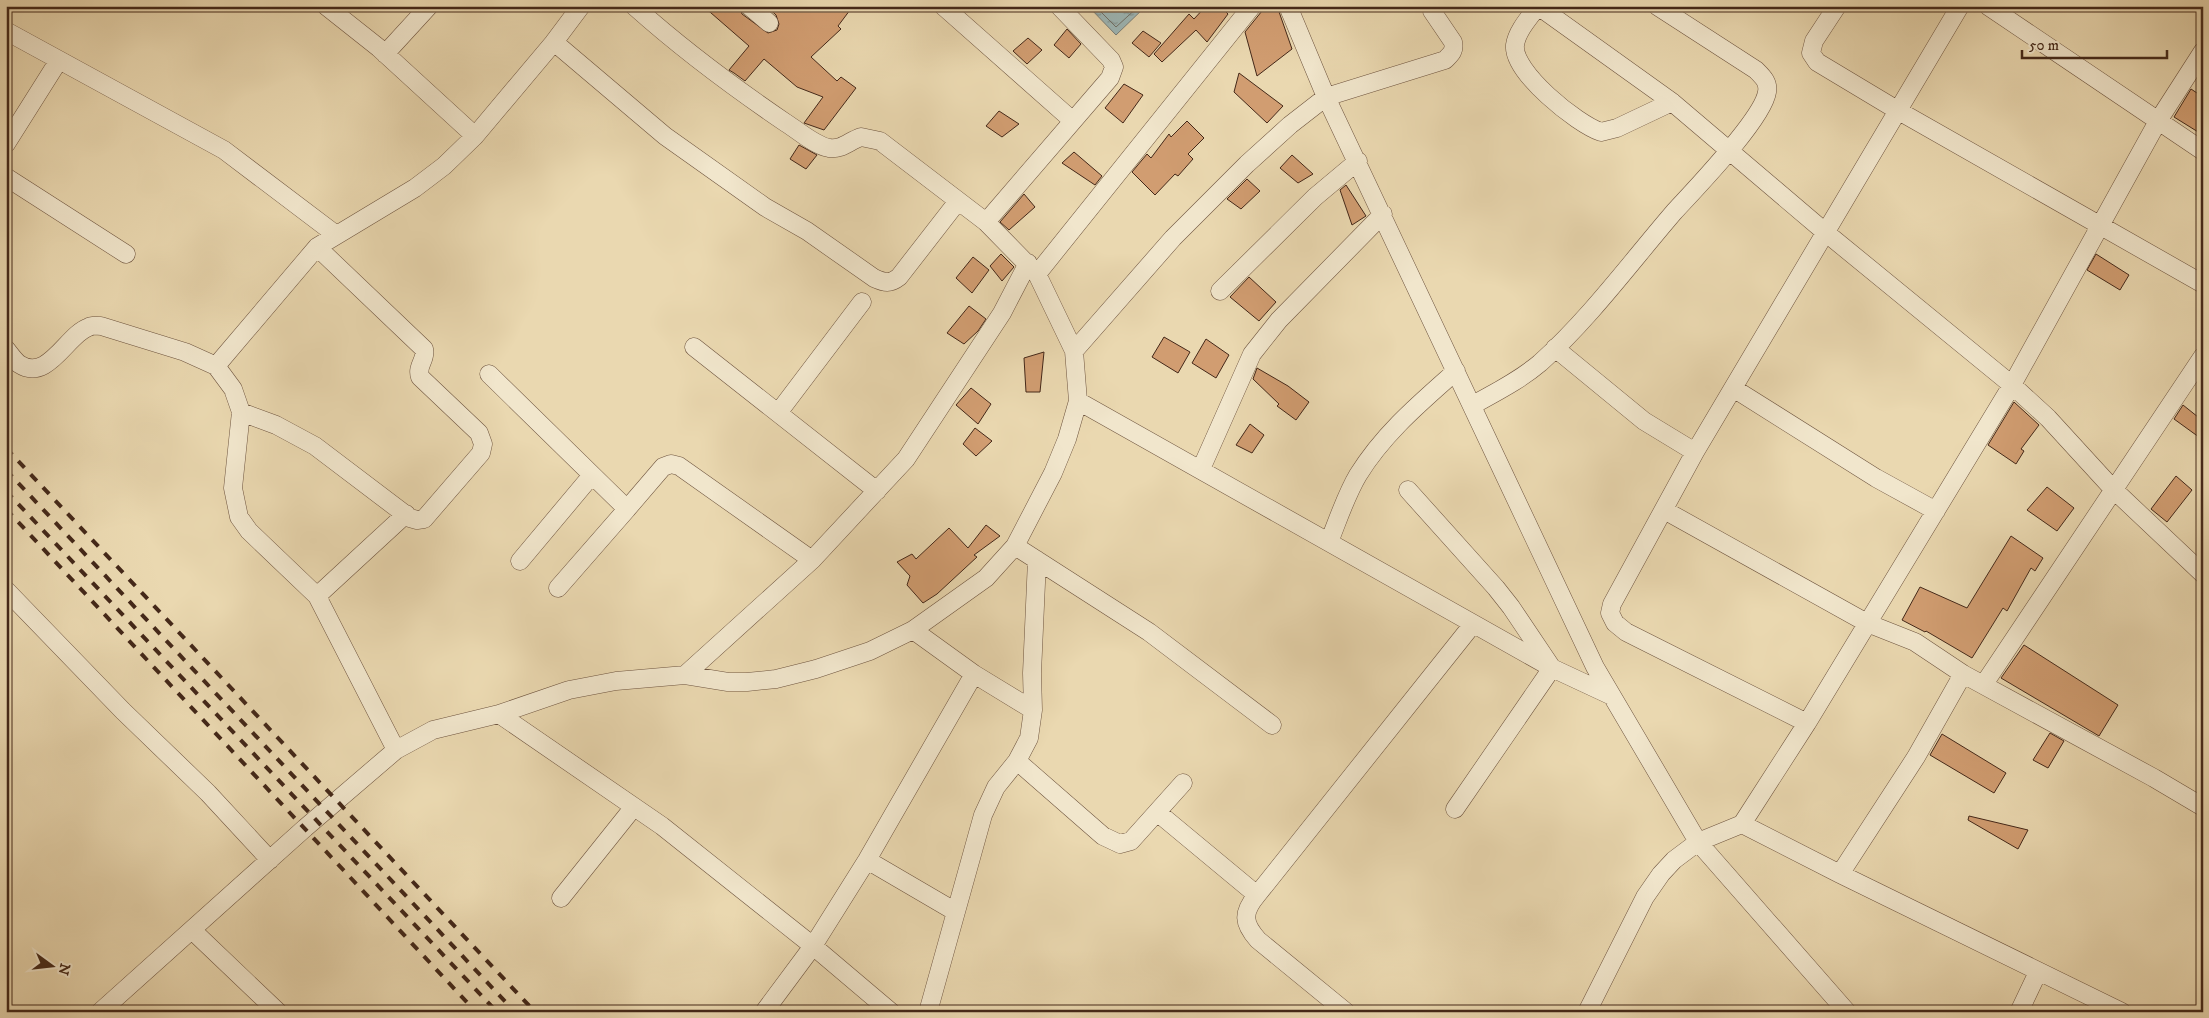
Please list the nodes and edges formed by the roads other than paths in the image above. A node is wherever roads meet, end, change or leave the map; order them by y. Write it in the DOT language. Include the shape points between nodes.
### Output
graph roads {
  1 [pos="326,6"];
  2 [pos="429,6"];
  3 [pos="581,6"];
  4 [pos="634,6"];
  5 [pos="749,6"];
  6 [pos="943,6"];
  7 [pos="1059,6"];
  8 [pos="1252,6"];
  9 [pos="1288,6"];
  10 [pos="1432,6"];
  11 [pos="1538,6"];
  12 [pos="1657,6"];
  13 [pos="1837,6"];
  14 [pos="1960,6"];
  15 [pos="1988,6"];
  16 [pos="769,23"];
  17 [pos="6,31"];
  18 [pos="554,42"];
  19 [pos="2203,51"];
  20 [pos="385,54"];
  21 [pos="59,60"];
  22 [pos="1326,97"];
  23 [pos="1672,102"];
  24 [pos="1897,110"];
  25 [pos="2158,120"];
  26 [pos="1073,122"];
  27 [pos="474,136"];
  28 [pos="6,144"];
  29 [pos="1730,149"];
  30 [pos="2203,151"];
  31 [pos="1358,161"];
  32 [pos="6,177"];
  33 [pos="958,201"];
  34 [pos="1383,214"];
  35 [pos="986,222"];
  36 [pos="2101,227"];
  37 [pos="1825,232"];
  38 [pos="335,234"];
  39 [pos="317,247"];
  40 [pos="126,254"];
  41 [pos="1033,269"];
  42 [pos="2203,284"];
  43 [pos="1220,291"];
  44 [pos="862,302"];
  45 [pos="694,347"];
  46 [pos="1555,348"];
  47 [pos="6,349"];
  48 [pos="1074,352"];
  49 [pos="2203,356"];
  50 [pos="216,366"];
  51 [pos="1456,370"];
  52 [pos="489,374"];
  53 [pos="2012,385"];
  54 [pos="1733,388"];
  55 [pos="1078,401"];
  56 [pos="1473,405"];
  57 [pos="241,412"];
  58 [pos="778,413"];
  59 [pos="1695,452"];
  60 [pos="1201,469"];
  61 [pos="592,475"];
  62 [pos="2113,489"];
  63 [pos="1408,490"];
  64 [pos="877,491"];
  65 [pos="628,509"];
  66 [pos="1664,510"];
  67 [pos="1936,511"];
  68 [pos="406,514"];
  69 [pos="1329,542"];
  70 [pos="1014,546"];
  71 [pos="812,560"];
  72 [pos="1037,560"];
  73 [pos="520,561"];
  74 [pos="2203,574"];
  75 [pos="558,588"];
  76 [pos="317,596"];
  77 [pos="9,598"];
  78 [pos="1867,623"];
  79 [pos="1473,624"];
  80 [pos="913,630"];
  81 [pos="1552,668"];
  82 [pos="974,674"];
  83 [pos="1963,674"];
  84 [pos="685,676"];
  85 [pos="1984,684"];
  86 [pos="1612,696"];
  87 [pos="1033,710"];
  88 [pos="499,714"];
  89 [pos="1806,723"];
  90 [pos="1272,725"];
  91 [pos="396,750"];
  92 [pos="1017,761"];
  93 [pos="1183,784"];
  94 [pos="2203,807"];
  95 [pos="633,808"];
  96 [pos="1455,809"];
  97 [pos="1157,812"];
  98 [pos="1742,824"];
  99 [pos="1698,842"];
  100 [pos="270,860"];
  101 [pos="867,860"];
  102 [pos="1840,874"];
  103 [pos="1256,894"];
  104 [pos="561,898"];
  105 [pos="956,912"];
  106 [pos="192,930"];
  107 [pos="813,946"];
  108 [pos="2038,972"];
  109 [pos="100,1012"];
  110 [pos="278,1012"];
  111 [pos="764,1012"];
  112 [pos="891,1012"];
  113 [pos="928,1012"];
  114 [pos="1346,1012"];
  115 [pos="1587,1012"];
  116 [pos="1847,1012"];
  117 [pos="2019,1012"];
  118 [pos="2122,1012"];
  1 -- 20 [label="street"];
  2 -- 20 [label="street"];
  3 -- 18 [label="street"];
  4 -- 33 [label="street" via="737,90 811,140 836,149 860,137 880,141"];
  5 -- 16 [label="street"];
  6 -- 26 [label="street"];
  7 -- 26 [label="street" via="1111,60 1114,68 1110,78"];
  8 -- 41 [label="street"];
  9 -- 22 [label="street"];
  10 -- 22 [label="street" via="1432,11 1453,42 1454,48 1445,60"];
  11 -- 23 [label="street"];
  11 -- 23 [label="street" via="1517,34 1516,58 1525,73 1576,120 1600,132 1617,128"];
  12 -- 29 [label="street" via="1756,70 1766,81 1767,92 1759,110"];
  13 -- 24 [label="street" via="1814,41 1811,53 1817,62"];
  14 -- 24 [label="street"];
  15 -- 25 [label="street"];
  17 -- 21 [label="street"];
  18 -- 27 [label="street"];
  18 -- 33 [label="street" via="665,136 765,207 882,282 891,283 899,277"];
  19 -- 25 [label="street"];
  20 -- 27 [label="street"];
  21 -- 28 [label="street"];
  21 -- 38 [label="street" via="224,150"];
  22 -- 31 [label="street"];
  22 -- 48 [label="street" via="1247,164 1173,238"];
  23 -- 29 [label="street"];
  24 -- 36 [label="street"];
  24 -- 37 [label="street"];
  25 -- 30 [label="street"];
  25 -- 36 [label="street"];
  26 -- 35 [label="street"];
  27 -- 38 [label="street" via="444,166 415,188"];
  29 -- 37 [label="street"];
  29 -- 46 [label="street"];
  31 -- 34 [label="street"];
  31 -- 43 [label="street" via="1315,197"];
  32 -- 40 [label="street"];
  33 -- 35 [label="street"];
  34 -- 51 [label="street"];
  34 -- 60 [label="street" via="1279,320 1252,354"];
  35 -- 41 [label="street"];
  36 -- 42 [label="street"];
  36 -- 53 [label="street"];
  37 -- 53 [label="street"];
  37 -- 54 [label="street"];
  38 -- 39 [label="street"];
  39 -- 50 [label="street"];
  39 -- 68 [label="street" via="422,346 425,354 419,367 420,377 481,437 481,453 424,519 417,520"];
  41 -- 48 [label="street"];
  41 -- 64 [label="street" via="906,459"];
  44 -- 58 [label="street"];
  45 -- 58 [label="street"];
  46 -- 56 [label="street" via="1517,381"];
  46 -- 59 [label="street" via="1644,421"];
  47 -- 50 [label="street" via="18,363 28,368 40,367 89,326 101,326 185,352"];
  48 -- 55 [label="street"];
  49 -- 62 [label="street"];
  50 -- 57 [label="street" via="233,389"];
  51 -- 56 [label="street"];
  51 -- 69 [label="street" via="1404,417 1374,452 1357,476"];
  52 -- 61 [label="street"];
  53 -- 62 [label="street" via="2048,418"];
  53 -- 67 [label="street"];
  54 -- 59 [label="street"];
  54 -- 67 [label="street" via="1876,478"];
  55 -- 60 [label="street"];
  55 -- 70 [label="street" via="1053,473"];
  56 -- 86 [label="street" via="1543,560"];
  57 -- 68 [label="street" via="284,428 315,446"];
  57 -- 76 [label="street" via="234,488 239,517 249,531"];
  58 -- 64 [label="street"];
  59 -- 66 [label="street"];
  60 -- 69 [label="street"];
  61 -- 65 [label="street"];
  61 -- 73 [label="street"];
  62 -- 74 [label="street"];
  62 -- 85 [label="street"];
  63 -- 81 [label="street" via="1506,600"];
  64 -- 71 [label="street"];
  65 -- 71 [label="street" via="663,467 679,466"];
  65 -- 75 [label="street"];
  66 -- 78 [label="street"];
  66 -- 89 [label="street" via="1612,604 1610,613 1616,623 1626,632"];
  67 -- 78 [label="street"];
  68 -- 76 [label="street"];
  69 -- 79 [label="street"];
  70 -- 72 [label="street"];
  70 -- 80 [label="street" via="986,578"];
  71 -- 84 [label="street"];
  72 -- 87 [label="street"];
  72 -- 90 [label="street" via="1149,632"];
  76 -- 91 [label="street"];
  77 -- 100 [label="street" via="208,793"];
  78 -- 83 [label="street" via="1915,642"];
  78 -- 89 [label="street"];
  79 -- 81 [label="street"];
  79 -- 103 [label="street"];
  80 -- 82 [label="street"];
  80 -- 84 [label="street" via="870,651 776,679 728,682"];
  81 -- 86 [label="street"];
  81 -- 96 [label="street"];
  82 -- 87 [label="street"];
  82 -- 101 [label="street"];
  83 -- 85 [label="street"];
  83 -- 102 [label="street" via="1916,757"];
  84 -- 88 [label="street" via="616,681 569,690"];
  85 -- 94 [label="street"];
  86 -- 99 [label="street"];
  87 -- 92 [label="street" via="1029,738"];
  88 -- 91 [label="street" via="432,730"];
  88 -- 95 [label="street"];
  89 -- 98 [label="street"];
  91 -- 100 [label="street"];
  92 -- 97 [label="street" via="1114,842 1131,841"];
  92 -- 105 [label="street" via="996,787 986,808"];
  93 -- 97 [label="street"];
  95 -- 104 [label="street"];
  95 -- 107 [label="street" via="682,842"];
  97 -- 103 [label="street"];
  98 -- 99 [label="street"];
  98 -- 102 [label="street"];
  99 -- 115 [label="street" via="1674,860 1645,897"];
  99 -- 116 [label="street"];
  100 -- 106 [label="street"];
  101 -- 105 [label="street"];
  101 -- 107 [label="street"];
  102 -- 108 [label="street"];
  103 -- 114 [label="street" via="1245,918 1250,930"];
  105 -- 113 [label="street"];
  106 -- 109 [label="street"];
  106 -- 110 [label="street"];
  107 -- 111 [label="street"];
  107 -- 112 [label="street"];
  108 -- 117 [label="street"];
  108 -- 118 [label="street"];
}
